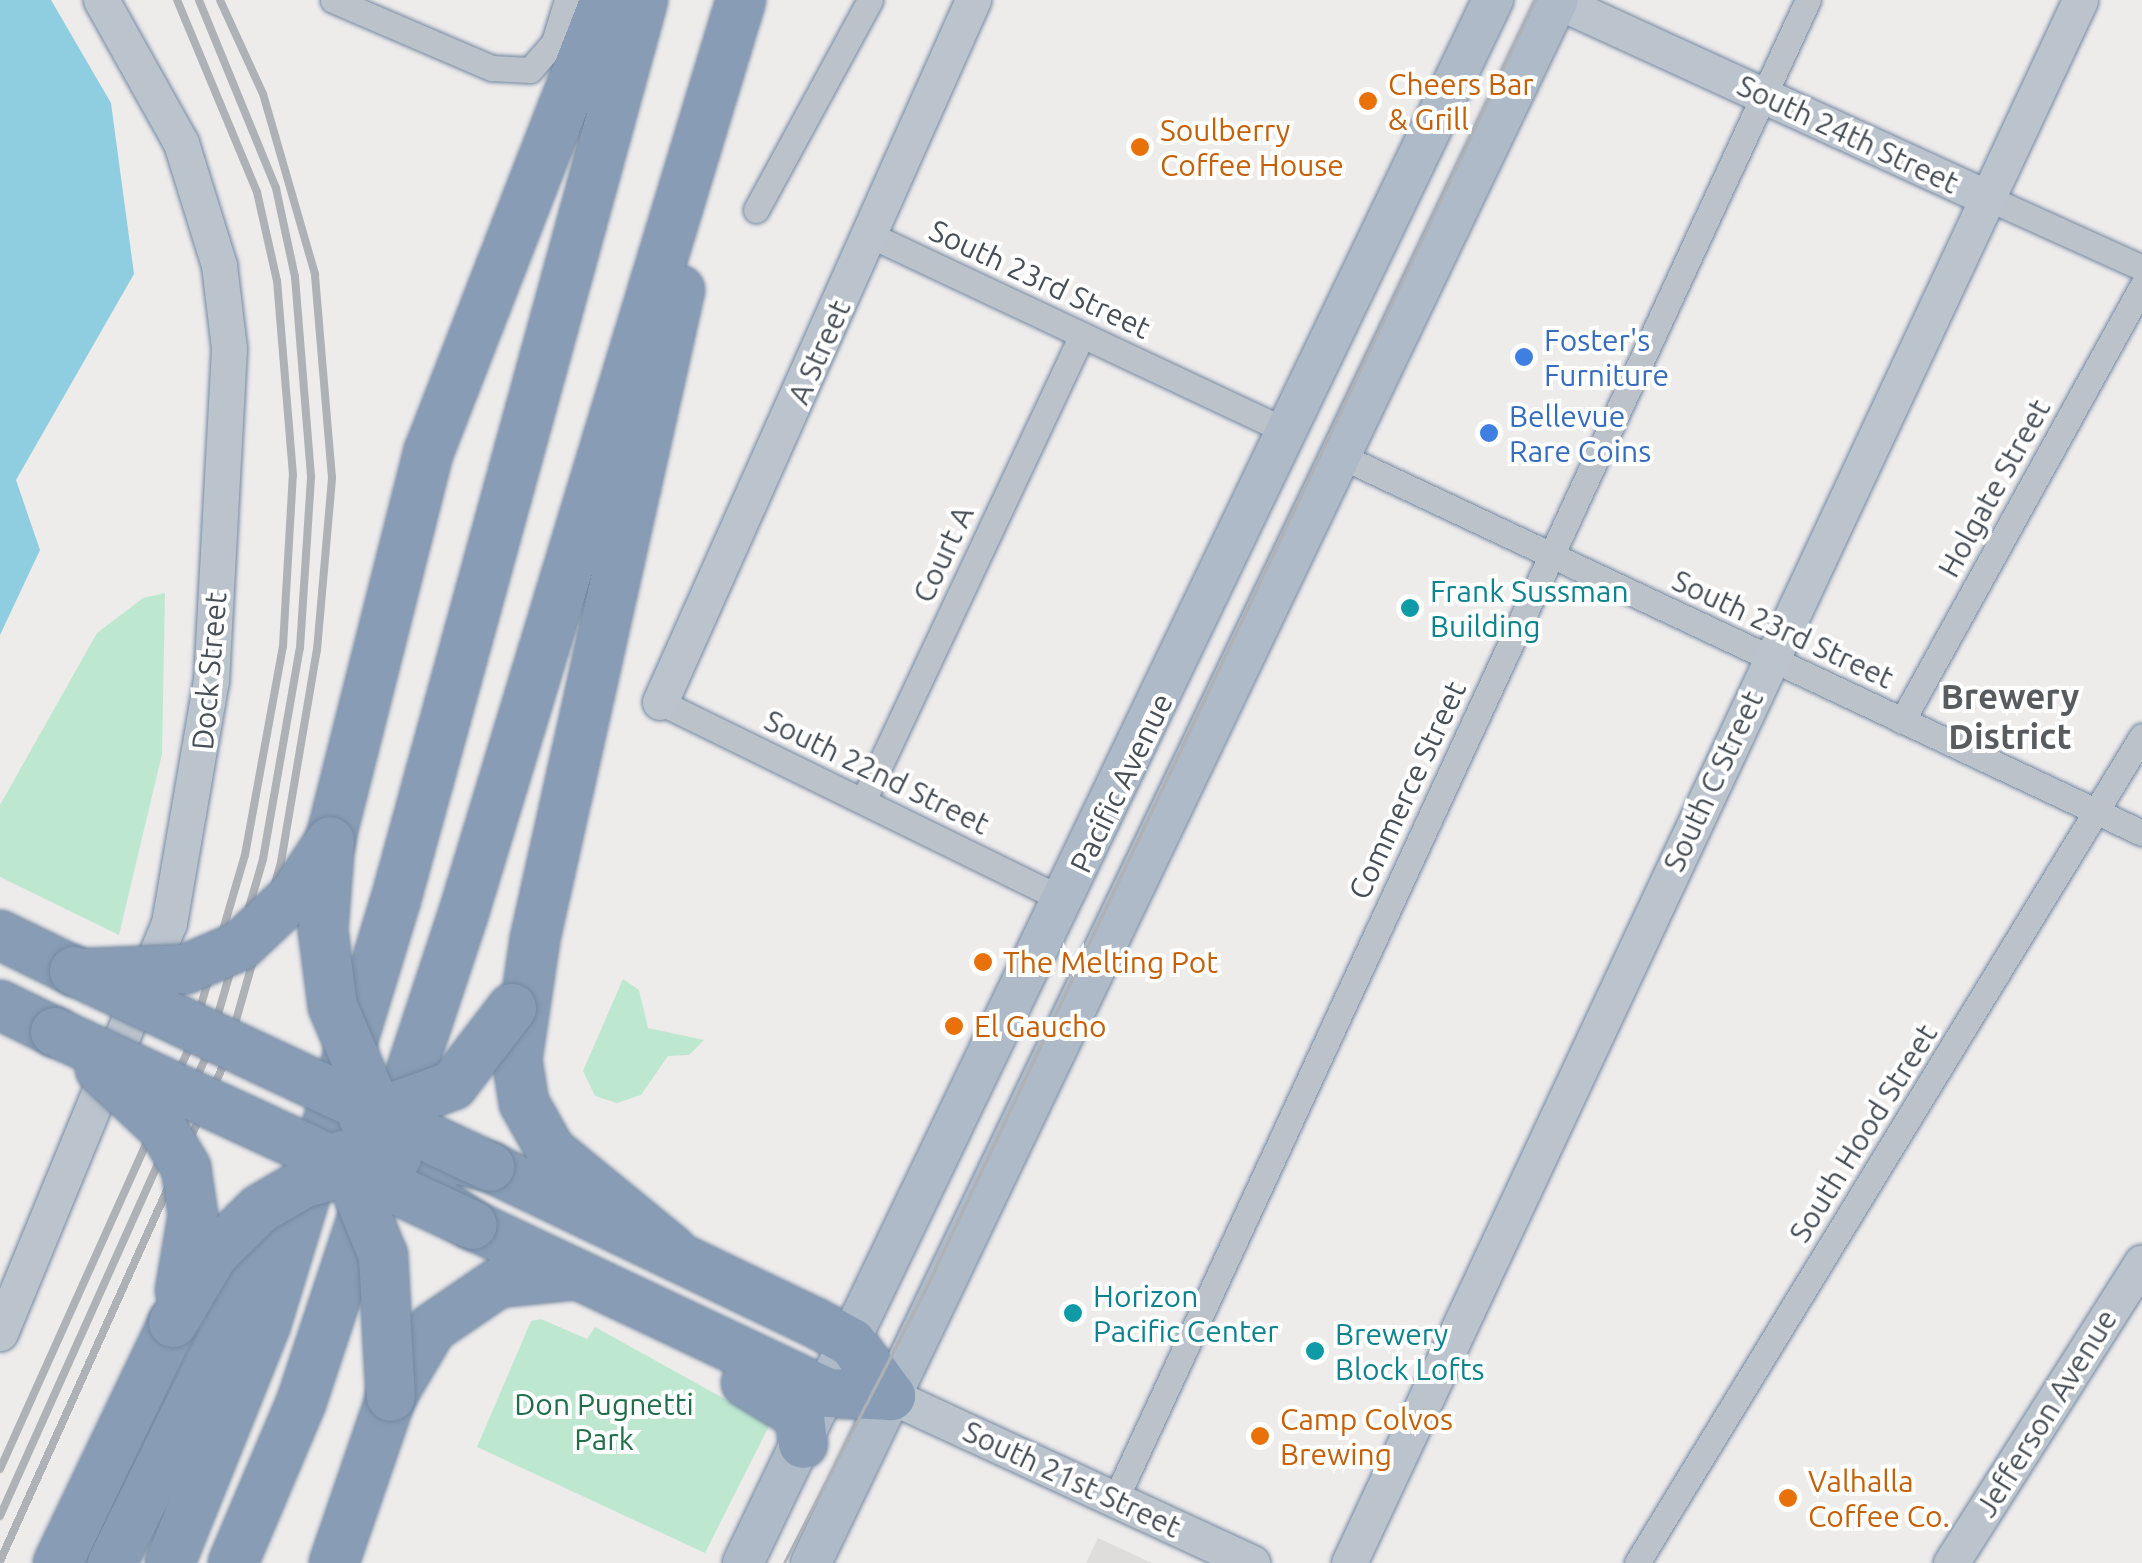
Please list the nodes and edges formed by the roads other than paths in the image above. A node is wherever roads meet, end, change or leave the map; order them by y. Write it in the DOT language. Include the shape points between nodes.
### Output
graph roads {
  1 [pos="101,0"];
  2 [pos="334,0"];
  3 [pos="568,0"];
  4 [pos="605,0"];
  5 [pos="642,0"];
  6 [pos="741,0"];
  7 [pos="870,0"];
  8 [pos="973,0"];
  9 [pos="1493,0"];
  10 [pos="1556,0"];
  11 [pos="1808,0"];
  12 [pos="2080,0"];
  13 [pos="728,51"];
  14 [pos="1764,96"];
  15 [pos="1988,198"];
  16 [pos="756,210"];
  17 [pos="872,236"];
  18 [pos="2142,268"];
  19 [pos="2142,286"];
  20 [pos="1082,335"];
  21 [pos="1289,432"];
  22 [pos="1342,457"];
  23 [pos="1551,555"];
  24 [pos="1770,658"];
  25 [pos="660,702"];
  26 [pos="1902,721"];
  27 [pos="2142,736"];
  28 [pos="863,801"];
  29 [pos="2100,813"];
  30 [pos="2142,833"];
  31 [pos="330,841"];
  32 [pos="1066,900"];
  33 [pos="0,935"];
  34 [pos="74,972"];
  35 [pos="0,1005"];
  36 [pos="517,1010"];
  37 [pos="54,1032"];
  38 [pos="349,1044"];
  39 [pos="260,1061"];
  40 [pos="235,1116"];
  41 [pos="321,1122"];
  42 [pos="386,1137"];
  43 [pos="350,1168"];
  44 [pos="472,1225"];
  45 [pos="672,1250"];
  46 [pos="2142,1262"];
  47 [pos="597,1284"];
  48 [pos="173,1323"];
  49 [pos="0,1333"];
  50 [pos="852,1343"];
  51 [pos="828,1394"];
  52 [pos="892,1396"];
  53 [pos="391,1398"];
  54 [pos="803,1444"];
  55 [pos="1116,1498"];
  56 [pos="64,1551"];
  57 [pos="112,1563"];
  58 [pos="170,1563"];
  59 [pos="233,1563"];
  60 [pos="334,1563"];
  61 [pos="743,1563"];
  62 [pos="811,1563"];
  63 [pos="1252,1563"];
  64 [pos="1350,1563"];
  65 [pos="1637,1563"];
  66 [pos="1951,1563"];
  1 -- 49 [label="street, Dock Street" via="147,76 204,200 229,348 211,681 169,923"];
  2 -- 3 [label="street" via="492,68 530,70 554,42"];
  4 -- 31 [label="highway" via="429,450"];
  5 -- 38 [label="highway"];
  6 -- 13 [label="highway"];
  7 -- 16 [label="street"];
  8 -- 17 [label="street, A Street"];
  9 -- 21 [label="main road, Pacific Avenue"];
  10 -- 14 [label="street, South 24th Street"];
  10 -- 22 [label="main road, Pacific Avenue"];
  11 -- 14 [label="street, Commerce Street"];
  12 -- 15 [label="street, South C Street"];
  13 -- 36 [label="highway" via="639,486"];
  13 -- 59 [label="highway" via="463,915 326,1328"];
  14 -- 15 [label="street, South 24th Street"];
  14 -- 23 [label="street, Commerce Street"];
  15 -- 18 [label="street, South 24th Street"];
  15 -- 24 [label="street, South C Street"];
  17 -- 20 [label="street, South 23rd Street"];
  17 -- 25 [label="street, A Street"];
  19 -- 26 [label="street, Holgate Street"];
  20 -- 21 [label="street, South 23rd Street"];
  20 -- 28 [label="street, Court A"];
  21 -- 32 [label="main road, Pacific Avenue"];
  22 -- 23 [label="street, South 23rd Street"];
  22 -- 52 [label="main road, Pacific Avenue"];
  23 -- 24 [label="street, South 23rd Street"];
  23 -- 55 [label="street, Commerce Street"];
  24 -- 26 [label="street, South 23rd Street"];
  24 -- 64 [label="street, South C Street"];
  25 -- 28 [label="street, South 22nd Street"];
  26 -- 29 [label="street, South 23rd Street"];
  27 -- 29 [label="street, South Hood Street"];
  28 -- 32 [label="street, South 22nd Street"];
  29 -- 30 [label="street, South 23rd Street"];
  29 -- 65 [label="street, South Hood Street"];
  31 -- 34 [label="highway, bridge" via="273,919 215,958 164,972"];
  31 -- 42 [label="highway, bridge" via="328,979"];
  32 -- 50 [label="main road, Pacific Avenue"];
  33 -- 34 [label="highway"];
  34 -- 39 [label="highway, bridge"];
  35 -- 37 [label="highway"];
  36 -- 42 [label="highway, bridge" via="453,1085"];
  36 -- 45 [label="highway" via="517,1076 550,1151"];
  37 -- 40 [label="highway, bridge"];
  37 -- 48 [label="highway, bridge" via="145,1108 186,1168 194,1215"];
  38 -- 57 [label="highway" via="296,1189"];
  38 -- 58 [label="highway" via="266,1324"];
  39 -- 41 [label="highway"];
  39 -- 42 [label="highway, bridge"];
  40 -- 41 [label="highway"];
  40 -- 43 [label="highway, bridge"];
  41 -- 42 [label="highway"];
  41 -- 43 [label="highway"];
  42 -- 43 [label="highway, bridge"];
  42 -- 44 [label="highway, bridge" via="428,1194"];
  42 -- 45 [label="highway, bridge" via="490,1167"];
  43 -- 44 [label="highway, bridge"];
  43 -- 48 [label="highway, bridge" via="281,1195 237,1228"];
  43 -- 53 [label="highway, bridge" via="389,1284"];
  44 -- 47 [label="highway"];
  45 -- 50 [label="highway"];
  46 -- 66 [label="street, Jefferson Avenue"];
  47 -- 51 [label="highway"];
  47 -- 53 [label="highway" via="522,1275 444,1315"];
  47 -- 54 [label="highway" via="710,1364 782,1402 800,1416"];
  48 -- 56 [label="highway"];
  50 -- 51 [label="main road, Pacific Avenue"];
  50 -- 52 [label="highway, South 21st Street"];
  51 -- 52 [label="highway, South 21st Street"];
  51 -- 54 [label="main road, Pacific Avenue"];
  52 -- 55 [label="street, South 21st Street"];
  52 -- 62 [label="main road, Pacific Avenue"];
  53 -- 60 [label="highway"];
  54 -- 61 [label="main road, Pacific Avenue"];
  55 -- 63 [label="street, South 21st Street"];
}
